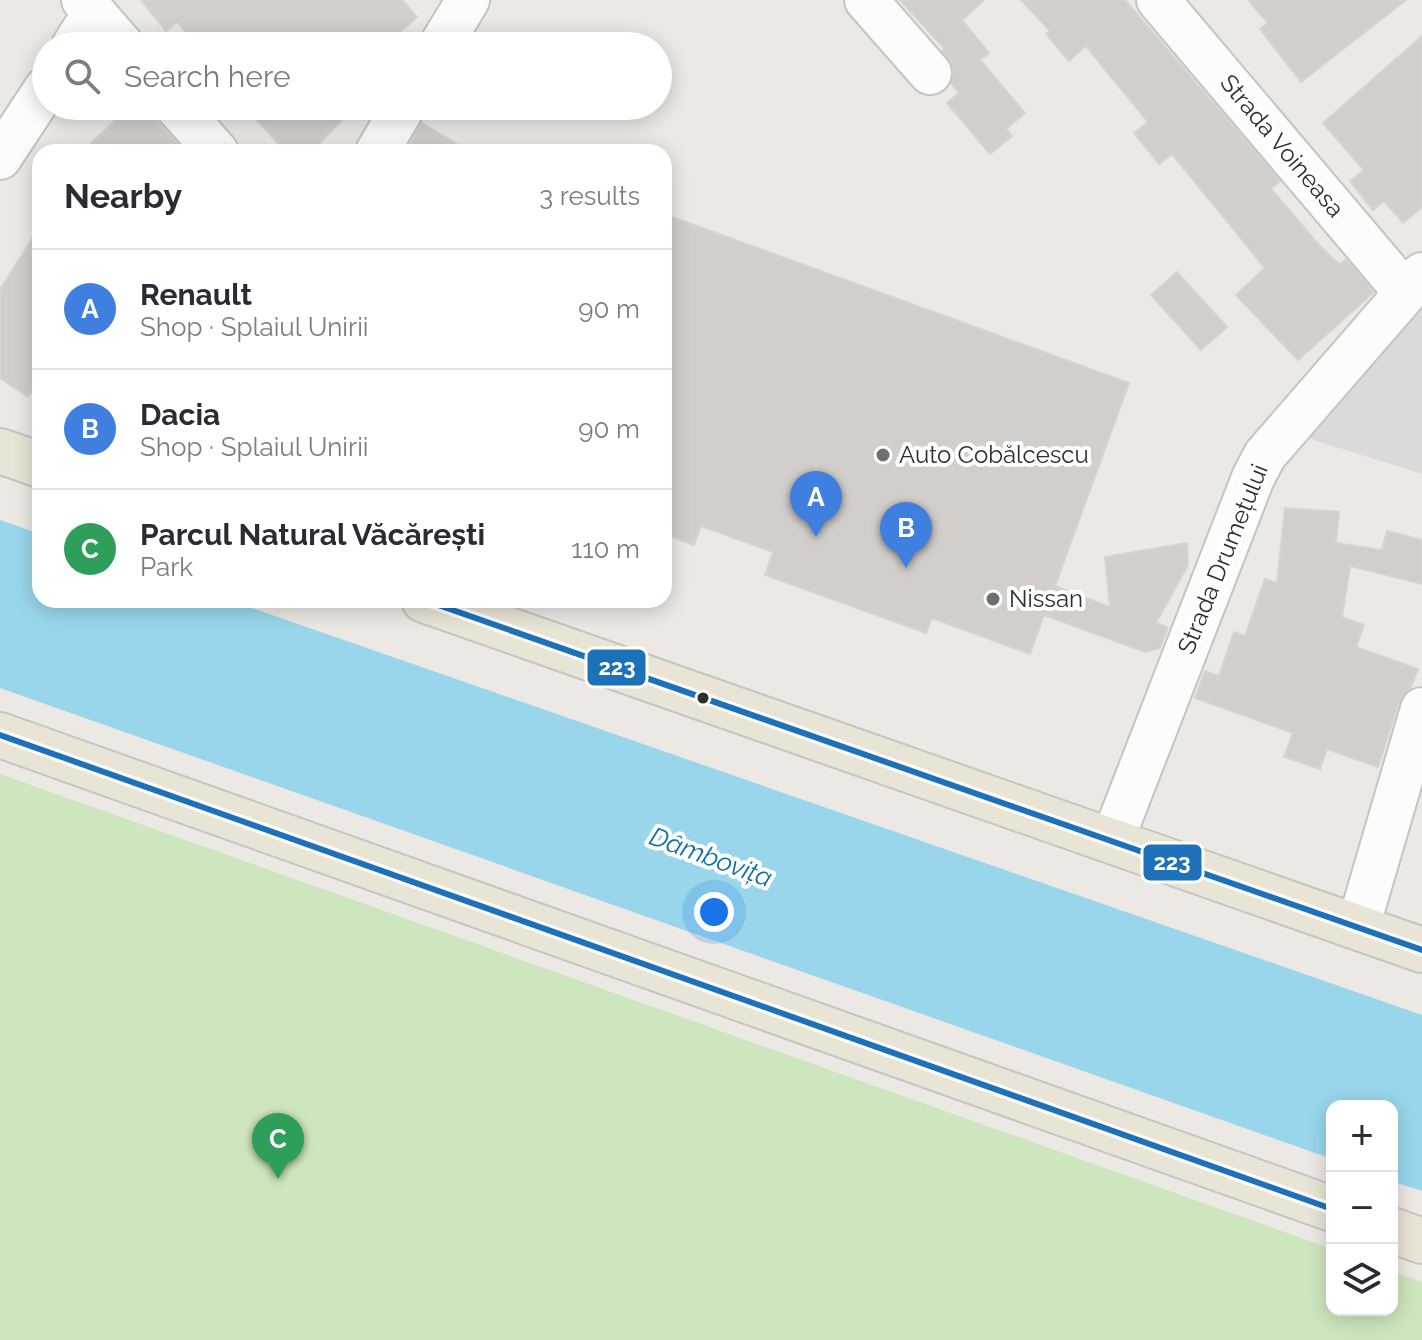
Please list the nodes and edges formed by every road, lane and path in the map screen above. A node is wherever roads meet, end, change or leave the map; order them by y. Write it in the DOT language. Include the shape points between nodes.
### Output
graph roads {
  1 [pos="866,0"];
  2 [pos="1158,0"];
  3 [pos="83,20"];
  4 [pos="101,32"];
  5 [pos="930,73"];
  6 [pos="32,109"];
  7 [pos="188,120"];
  8 [pos="396,120"];
  9 [pos="210,144"];
  10 [pos="382,144"];
  11 [pos="0,158"];
  12 [pos="1414,283"];
  13 [pos="0,451"];
  14 [pos="32,462"];
  15 [pos="447,608"];
  16 [pos="1422,709"];
  17 [pos="0,735"];
  18 [pos="1112,841"];
  19 [pos="1358,927"];
  20 [pos="1422,950"];
  21 [pos="1326,1207"];
  22 [pos="1398,1232"];
  23 [pos="1422,1241"];
  1 -- 5 [label="street"];
  2 -- 12 [label="street, Strada Voineasa"];
  3 -- 4 [label="street"];
  6 -- 11 [label="street"];
  7 -- 9 [label="street"];
  8 -- 10 [label="street"];
  12 -- 18 [label="street, Strada Drumețului" via="1284,430 1253,478"];
  13 -- 14 [label="main road"];
  15 -- 18 [label="main road"];
  16 -- 19 [label="street"];
  17 -- 21 [label="main road"];
  18 -- 19 [label="main road"];
  19 -- 20 [label="main road"];
  22 -- 23 [label="main road"];
}
